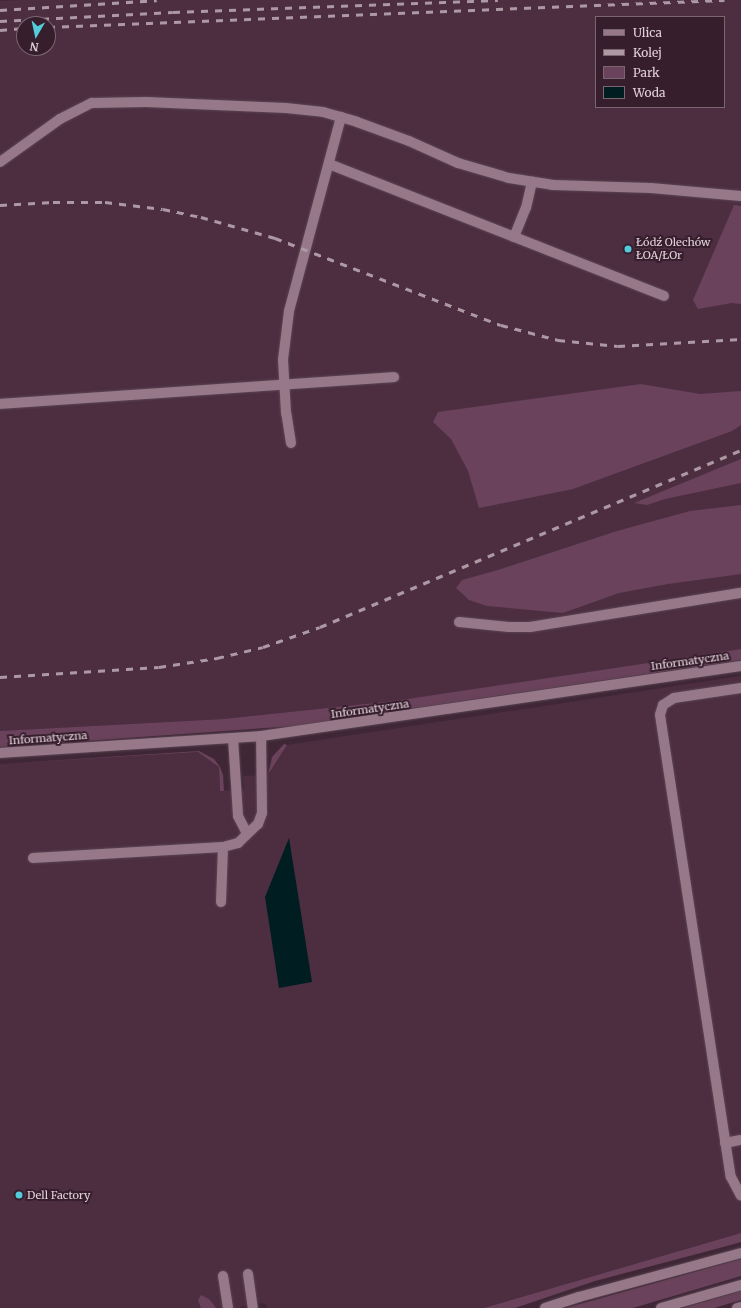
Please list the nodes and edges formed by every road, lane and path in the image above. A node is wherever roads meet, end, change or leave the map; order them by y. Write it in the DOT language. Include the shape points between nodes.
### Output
graph roads {
  1 [pos="341,117"];
  2 [pos="0,162"];
  3 [pos="329,164"];
  4 [pos="532,182"];
  5 [pos="741,196"];
  6 [pos="514,237"];
  7 [pos="664,296"];
  8 [pos="394,377"];
  9 [pos="285,385"];
  10 [pos="0,404"];
  11 [pos="291,443"];
  12 [pos="741,593"];
  13 [pos="459,622"];
  14 [pos="741,666"];
  15 [pos="741,688"];
  16 [pos="261,736"];
  17 [pos="233,738"];
  18 [pos="0,753"];
  19 [pos="247,834"];
  20 [pos="223,847"];
  21 [pos="33,858"];
  22 [pos="221,902"];
  23 [pos="741,1140"];
  24 [pos="725,1143"];
  25 [pos="741,1196"];
  26 [pos="741,1252"];
  27 [pos="248,1274"];
  28 [pos="223,1276"];
  29 [pos="741,1285"];
  30 [pos="741,1307"];
  31 [pos="228,1308"];
  32 [pos="253,1308"];
  33 [pos="545,1308"];
  34 [pos="661,1308"];
  35 [pos="737,1308"];
  1 -- 2 [label="street" via="286,108 146,102 92,103 60,119"];
  1 -- 3 [label="street"];
  1 -- 4 [label="street" via="409,140 458,163"];
  3 -- 6 [label="street"];
  3 -- 9 [label="street" via="288,312 283,356"];
  4 -- 5 [label="street"];
  4 -- 6 [label="street" via="526,208"];
  6 -- 7 [label="street"];
  8 -- 9 [label="street"];
  9 -- 10 [label="street"];
  9 -- 11 [label="street"];
  12 -- 13 [label="street" via="530,627"];
  14 -- 16 [label="street, Informatyczna"];
  15 -- 24 [label="street" via="674,698 663,705 660,715"];
  16 -- 17 [label="street, Informatyczna"];
  16 -- 19 [label="street" via="262,812 258,824"];
  17 -- 18 [label="street, Informatyczna"];
  17 -- 19 [label="street" via="238,816"];
  19 -- 20 [label="street" via="238,843"];
  20 -- 21 [label="street"];
  20 -- 22 [label="street"];
  23 -- 24 [label="street"];
  24 -- 25 [label="street" via="731,1177"];
  26 -- 33 [label="street"];
  27 -- 32 [label="street"];
  28 -- 31 [label="street"];
  29 -- 34 [label="street"];
  30 -- 35 [label="street"];
}
